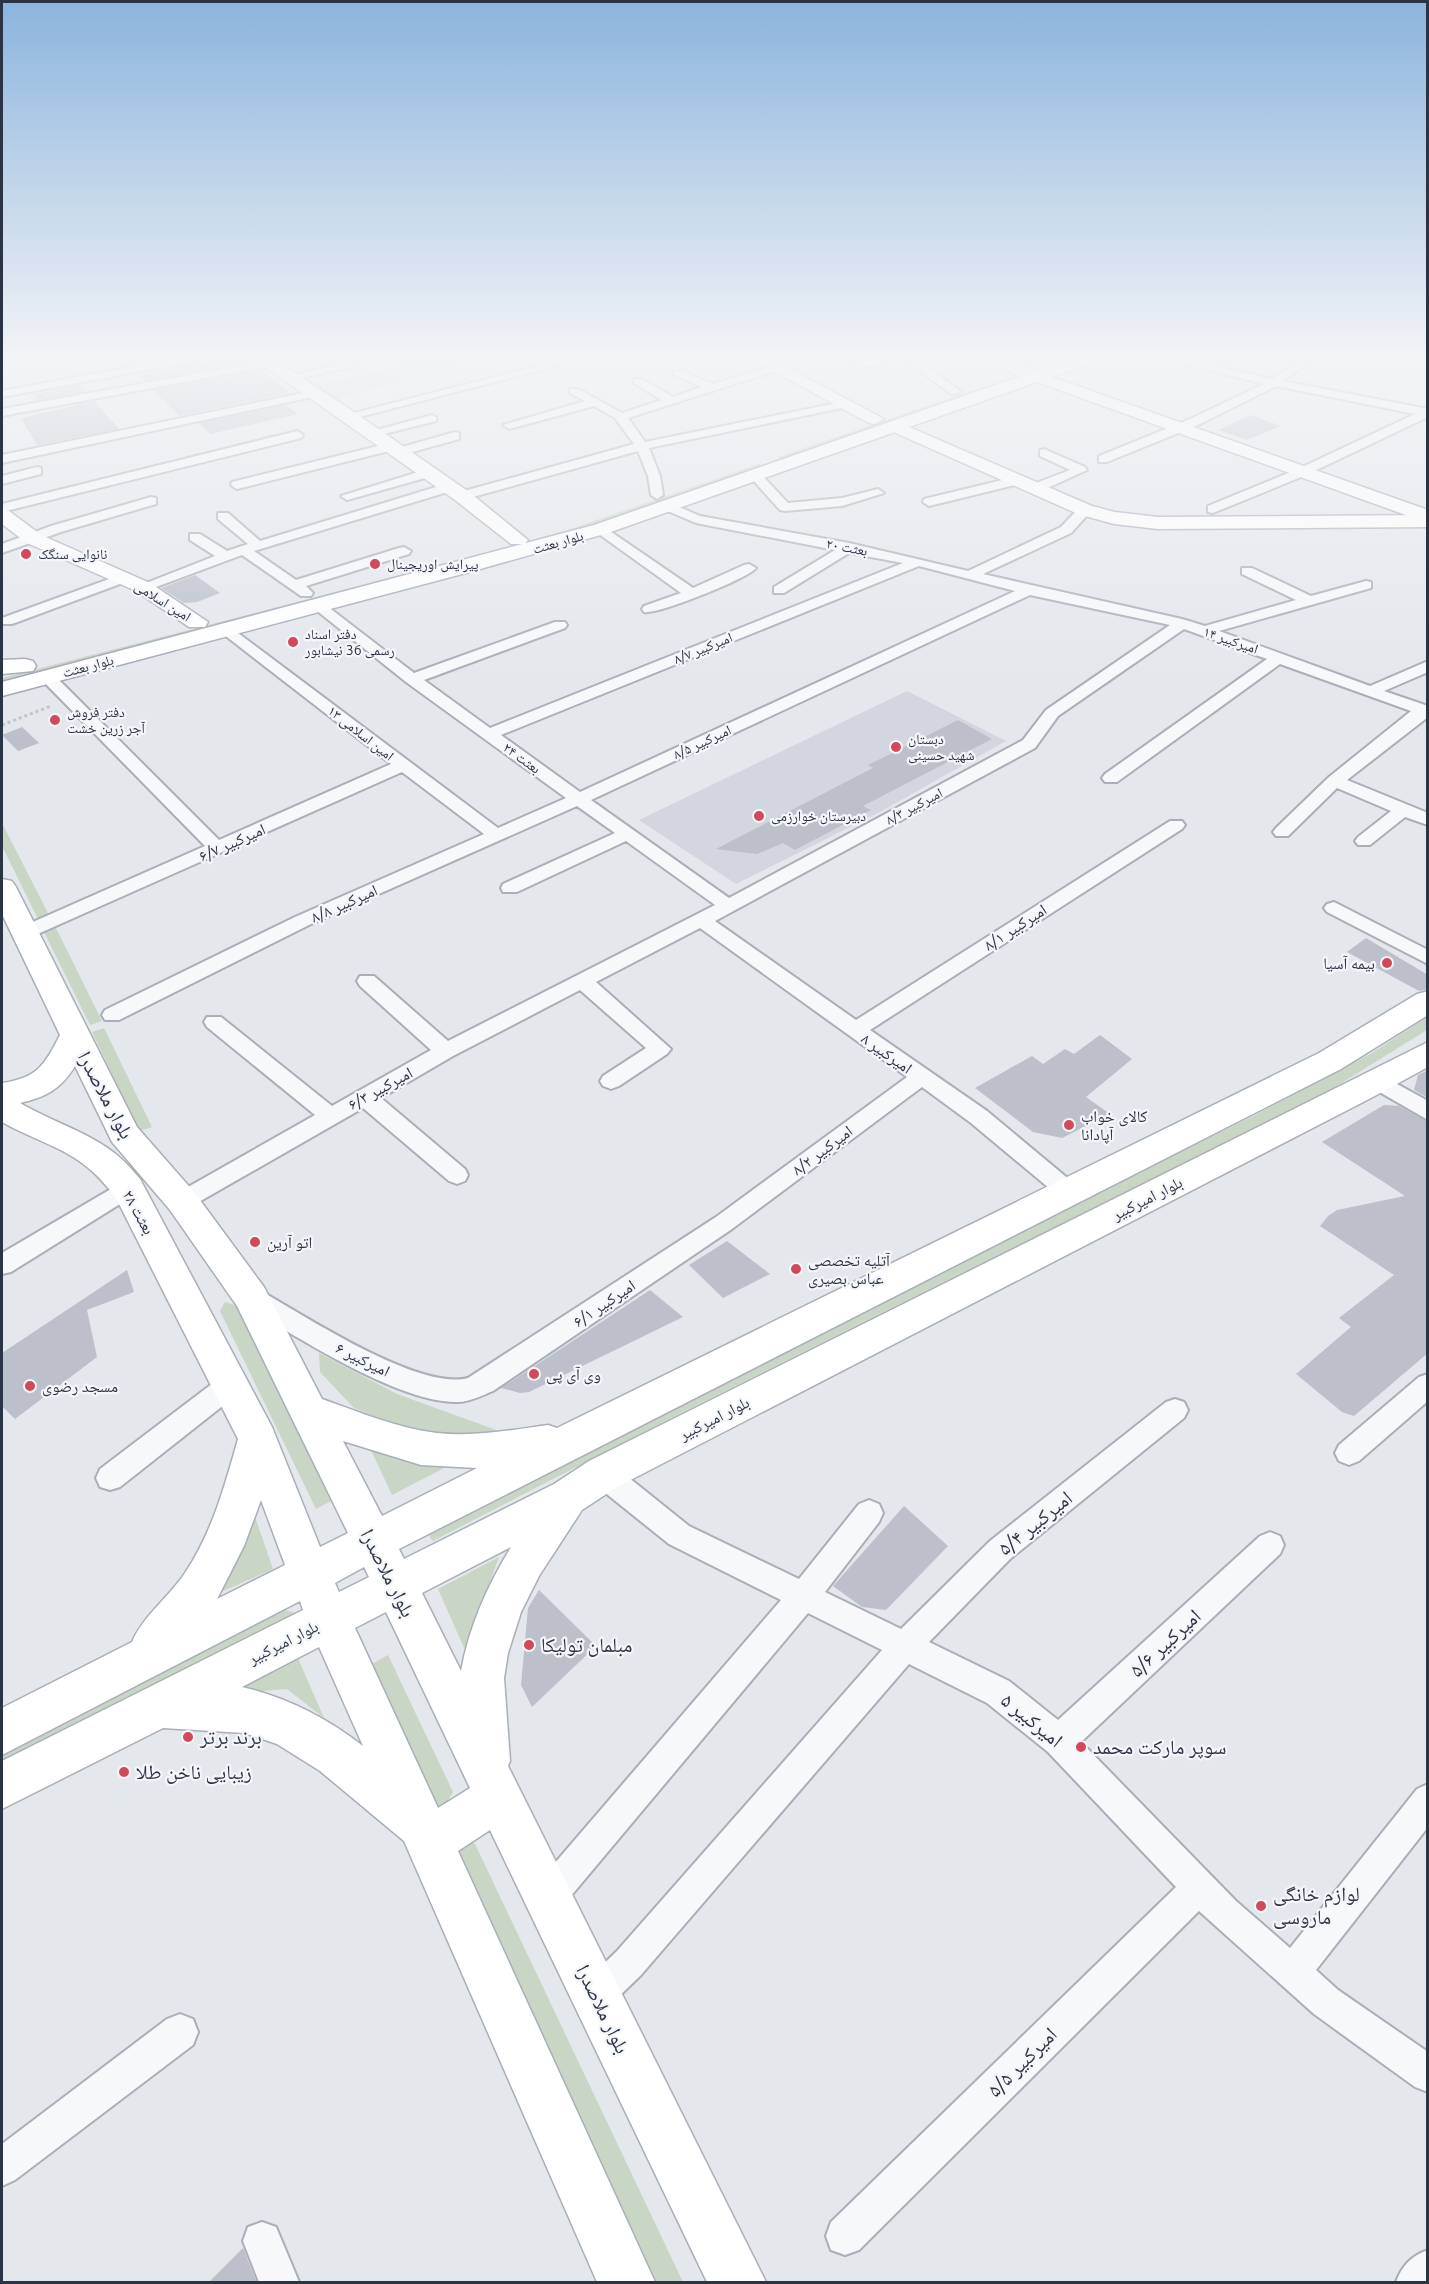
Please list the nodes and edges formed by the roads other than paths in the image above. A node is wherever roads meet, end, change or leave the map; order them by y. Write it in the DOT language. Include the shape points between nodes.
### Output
graph roads {
  1 [pos="194,461"];
  2 [pos="343,461"];
  3 [pos="410,461"];
  4 [pos="583,461"];
  5 [pos="648,461"];
  6 [pos="773,461"];
  7 [pos="974,461"];
  8 [pos="1061,461"];
  9 [pos="1270,461"];
  10 [pos="1326,461"];
  11 [pos="38,471"];
  12 [pos="1302,472"];
  13 [pos="428,473"];
  14 [pos="755,475"];
  15 [pos="2,480"];
  16 [pos="955,482"];
  17 [pos="1027,484"];
  18 [pos="237,485"];
  19 [pos="455,492"];
  20 [pos="878,493"];
  21 [pos="968,493"];
  22 [pos="347,496"];
  23 [pos="662,500"];
  24 [pos="151,501"];
  25 [pos="929,502"];
  26 [pos="2,508"];
  27 [pos="1213,508"];
  28 [pos="1086,510"];
  29 [pos="2,515"];
  30 [pos="223,516"];
  31 [pos="1428,519"];
  32 [pos="601,529"];
  33 [pos="195,537"];
  34 [pos="73,540"];
  35 [pos="518,540"];
  36 [pos="43,543"];
  37 [pos="258,546"];
  38 [pos="849,547"];
  39 [pos="2,549"];
  40 [pos="243,550"];
  41 [pos="404,550"];
  42 [pos="226,557"];
  43 [pos="918,562"];
  44 [pos="749,568"];
  45 [pos="1247,572"];
  46 [pos="972,574"];
  47 [pos="123,578"];
  48 [pos="1366,585"];
  49 [pos="143,587"];
  50 [pos="779,590"];
  51 [pos="1028,590"];
  52 [pos="692,594"];
  53 [pos="307,595"];
  54 [pos="1310,601"];
  55 [pos="649,609"];
  56 [pos="7,621"];
  57 [pos="197,622"];
  58 [pos="1182,623"];
  59 [pos="560,625"];
  60 [pos="225,630"];
  61 [pos="1204,631"];
  62 [pos="1280,657"];
  63 [pos="1428,666"];
  64 [pos="2,669"];
  65 [pos="412,679"];
  66 [pos="59,688"];
  67 [pos="2,689"];
  68 [pos="1371,691"];
  69 [pos="1425,711"];
  70 [pos="489,734"];
  71 [pos="403,765"];
  72 [pos="1111,778"];
  73 [pos="1335,781"];
  74 [pos="579,799"];
  75 [pos="1403,810"];
  76 [pos="1428,820"];
  77 [pos="1176,825"];
  78 [pos="1282,832"];
  79 [pos="627,834"];
  80 [pos="497,836"];
  81 [pos="1364,841"];
  82 [pos="217,848"];
  83 [pos="2,887"];
  84 [pos="510,888"];
  85 [pos="728,906"];
  86 [pos="1334,908"];
  87 [pos="701,920"];
  88 [pos="24,933"];
  89 [pos="1428,958"];
  90 [pos="367,981"];
  91 [pos="582,981"];
  92 [pos="1428,1002"];
  93 [pos="112,1015"];
  94 [pos="214,1022"];
  95 [pos="855,1030"];
  96 [pos="75,1035"];
  97 [pos="446,1051"];
  98 [pos="1428,1053"];
  99 [pos="921,1077"];
  100 [pos="611,1081"];
  101 [pos="1377,1081"];
  102 [pos="2,1094"];
  103 [pos="364,1097"];
  104 [pos="2,1107"];
  105 [pos="1428,1112"];
  106 [pos="330,1116"];
  107 [pos="457,1175"];
  108 [pos="128,1188"];
  109 [pos="1068,1192"];
  110 [pos="182,1201"];
  111 [pos="724,1223"];
  112 [pos="2,1265"];
  113 [pos="250,1297"];
  114 [pos="762,1345"];
  115 [pos="484,1383"];
  116 [pos="784,1383"];
  117 [pos="230,1385"];
  118 [pos="1428,1385"];
  119 [pos="1175,1410"];
  120 [pos="309,1411"];
  121 [pos="258,1439"];
  122 [pos="573,1439"];
  123 [pos="1349,1453"];
  124 [pos="603,1474"];
  125 [pos="110,1478"];
  126 [pos="568,1497"];
  127 [pos="869,1513"];
  128 [pos="373,1542"];
  129 [pos="1270,1545"];
  130 [pos="309,1574"];
  131 [pos="395,1586"];
  132 [pos="803,1597"];
  133 [pos="328,1619"];
  134 [pos="904,1647"];
  135 [pos="138,1661"];
  136 [pos="160,1705"];
  137 [pos="2,1732"];
  138 [pos="1059,1741"];
  139 [pos="2,1786"];
  140 [pos="493,1786"];
  141 [pos="1428,1800"];
  142 [pos="425,1835"];
  143 [pos="1199,1888"];
  144 [pos="548,1897"];
  145 [pos="1292,1972"];
  146 [pos="596,1995"];
  147 [pos="180,2032"];
  148 [pos="1428,2074"];
  149 [pos="2,2167"];
  150 [pos="845,2236"];
  151 [pos="262,2241"];
  152 [pos="1428,2269"];
  153 [pos="279,2283"];
  154 [pos="626,2283"];
  155 [pos="737,2283"];
  156 [pos="1416,2283"];
  1 -- 26 [label="street"];
  2 -- 18 [label="street"];
  3 -- 13 [label="main road"];
  4 -- 19 [label="street"];
  5 -- 23 [label="street"];
  6 -- 14 [label="main road, بلوار بعثت"];
  6 -- 23 [label="main road, بلوار بعثت"];
  7 -- 17 [label="main road"];
  8 -- 17 [label="street" via="1081,470"];
  9 -- 12 [label="main road"];
  10 -- 12 [label="street"];
  11 -- 15 [label="street"];
  12 -- 27 [label="street"];
  12 -- 31 [label="main road"];
  13 -- 19 [label="main road"];
  13 -- 22 [label="street"];
  14 -- 20 [label="street" via="785,507 842,502"];
  14 -- 23 [label="main road, بلوار بعثت"];
  16 -- 21 [label="street"];
  17 -- 21 [label="street"];
  17 -- 28 [label="main road"];
  19 -- 35 [label="main road"];
  19 -- 37 [label="street"];
  21 -- 25 [label="street"];
  23 -- 32 [label="main road, بلوار بعثت"];
  23 -- 35 [label="main road, بلوار بعثت"];
  23 -- 38 [label="street, بعثت ۲۰" via="696,519"];
  24 -- 36 [label="street" via="56,529"];
  28 -- 31 [label="main road" via="1158,523"];
  28 -- 46 [label="street" via="1066,530"];
  29 -- 36 [label="main road, امین اسلامی"];
  30 -- 37 [label="street"];
  32 -- 52 [label="street"];
  32 -- 53 [label="main road, بلوار بعثت"];
  33 -- 42 [label="street"];
  34 -- 36 [label="street"];
  35 -- 53 [label="main road, بلوار بعثت"];
  36 -- 39 [label="street"];
  36 -- 47 [label="main road, امین اسلامی"];
  37 -- 40 [label="street"];
  38 -- 43 [label="street, بعثت ۲۰"];
  38 -- 50 [label="street"];
  40 -- 42 [label="street"];
  40 -- 53 [label="street, بعثت ۲۴"];
  41 -- 53 [label="street"];
  42 -- 49 [label="street"];
  43 -- 46 [label="street, بعثت ۲۰"];
  43 -- 70 [label="street, امیرکبیر ۸/۷"];
  44 -- 52 [label="street"];
  45 -- 54 [label="street"];
  46 -- 51 [label="street, بعثت ۲۰"];
  47 -- 49 [label="main road, امین اسلامی"];
  47 -- 56 [label="street"];
  48 -- 54 [label="street"];
  49 -- 57 [label="main road, امین اسلامی"];
  51 -- 58 [label="street, امیرکبیر ۱۴"];
  51 -- 74 [label="street, امیرکبیر ۸/۵"];
  52 -- 55 [label="street"];
  53 -- 57 [label="main road, بلوار بعثت"];
  53 -- 60 [label="main road, بلوار بعثت"];
  53 -- 65 [label="street, بعثت ۲۴"];
  54 -- 61 [label="street"];
  57 -- 64 [label="main road, بلوار بعثت"];
  58 -- 61 [label="street, امیرکبیر ۱۴"];
  58 -- 85 [label="street, امیرکبیر ۸/۳" via="1052,713 1029,744"];
  59 -- 65 [label="street"];
  60 -- 66 [label="main road, بلوار بعثت"];
  60 -- 71 [label="street, امین اسلامی ۱۳"];
  61 -- 62 [label="street, امیرکبیر ۱۴"];
  62 -- 68 [label="street, امیرکبیر ۱۴"];
  62 -- 72 [label="street"];
  63 -- 68 [label="street"];
  65 -- 70 [label="street, بعثت ۲۴"];
  66 -- 67 [label="main road, بلوار بعثت"];
  66 -- 82 [label="street"];
  68 -- 69 [label="street, امیرکبیر ۱۴"];
  69 -- 73 [label="street"];
  70 -- 74 [label="street, بعثت ۲۴"];
  71 -- 80 [label="street, امین اسلامی ۱۳"];
  71 -- 82 [label="street, امیرکبیر ۶/۷"];
  73 -- 75 [label="street"];
  73 -- 78 [label="street"];
  74 -- 79 [label="street, بعثت ۲۴"];
  74 -- 80 [label="street, امیرکبیر ۸/۸"];
  75 -- 76 [label="street"];
  75 -- 81 [label="street"];
  77 -- 95 [label="street, امیرکبیر ۸/۱"];
  79 -- 84 [label="street"];
  79 -- 85 [label="street, بعثت ۲۴"];
  80 -- 93 [label="street, امیرکبیر ۸/۸" via="302,921"];
  82 -- 88 [label="street, امیرکبیر ۶/۷"];
  83 -- 88 [label="main road, بلوار ملاصدرا"];
  85 -- 87 [label="street, امیرکبیر ۸/۳"];
  86 -- 89 [label="street"];
  87 -- 91 [label="street, امیرکبیر ۸/۳"];
  87 -- 95 [label="street, امیرکبیر ۸"];
  88 -- 96 [label="main road, بلوار ملاصدرا"];
  90 -- 97 [label="street"];
  91 -- 97 [label="street, امیرکبیر ۶/۳"];
  91 -- 100 [label="street" via="660,1049"];
  92 -- 109 [label="main road" via="1330,1061"];
  94 -- 106 [label="street"];
  95 -- 99 [label="street, امیرکبیر ۸"];
  96 -- 102 [label="main road" via="61,1066 39,1088"];
  96 -- 110 [label="main road, بلوار ملاصدرا" via="124,1134"];
  97 -- 103 [label="street, امیرکبیر ۶/۳"];
  98 -- 101 [label="main road, بلوار امیرکبیر"];
  99 -- 109 [label="street, امیرکبیر ۸" via="979,1118"];
  99 -- 111 [label="street, امیرکبیر ۸/۲"];
  101 -- 105 [label="street"];
  101 -- 116 [label="main road, بلوار امیرکبیر"];
  103 -- 106 [label="street, امیرکبیر ۶/۳"];
  103 -- 107 [label="street"];
  104 -- 108 [label="main road, بعثت ۲۸" via="39,1129 75,1143 104,1162"];
  106 -- 110 [label="street, امیرکبیر ۶/۳"];
  108 -- 112 [label="street"];
  108 -- 117 [label="main road, بعثت ۲۸"];
  109 -- 114 [label="main road"];
  110 -- 113 [label="main road, بلوار ملاصدرا"];
  111 -- 115 [label="street, امیرکبیر ۶/۱"];
  113 -- 115 [label="street, امیرکبیر ۶" via="333,1345 404,1378 459,1391"];
  113 -- 120 [label="main road, بلوار ملاصدرا"];
  114 -- 116 [label="main road"];
  114 -- 122 [label="main road"];
  116 -- 124 [label="main road, بلوار امیرکبیر"];
  117 -- 121 [label="main road"];
  117 -- 125 [label="street"];
  118 -- 123 [label="street"];
  119 -- 134 [label="street, امیرکبیر ۵/۴" via="1000,1550"];
  120 -- 122 [label="main road" via="378,1436 436,1450 488,1451"];
  120 -- 128 [label="main road, بلوار ملاصدرا"];
  121 -- 130 [label="main road"];
  121 -- 135 [label="main road" via="242,1500 216,1557 189,1604"];
  122 -- 128 [label="main road"];
  124 -- 126 [label="main road, بلوار امیرکبیر"];
  124 -- 132 [label="street, امیرکبیر ۵" via="679,1535"];
  126 -- 131 [label="main road, بلوار امیرکبیر"];
  126 -- 140 [label="main road" via="531,1551 497,1612 482,1678"];
  127 -- 132 [label="street"];
  128 -- 130 [label="main road"];
  128 -- 131 [label="main road, بلوار ملاصدرا"];
  129 -- 138 [label="street, امیرکبیر ۵/۶"];
  130 -- 133 [label="main road"];
  130 -- 135 [label="main road"];
  131 -- 133 [label="main road, بلوار امیرکبیر"];
  131 -- 140 [label="main road, بلوار ملاصدرا"];
  132 -- 134 [label="street, امیرکبیر ۵"];
  132 -- 144 [label="street"];
  133 -- 136 [label="main road, بلوار امیرکبیر"];
  133 -- 142 [label="main road"];
  134 -- 138 [label="street, امیرکبیر ۵" via="998,1692"];
  134 -- 146 [label="street, امیرکبیر ۵/۴" via="629,1963"];
  135 -- 137 [label="main road"];
  136 -- 139 [label="main road, بلوار امیرکبیر"];
  136 -- 142 [label="main road" via="243,1709 296,1727 342,1757"];
  138 -- 143 [label="street, امیرکبیر ۵"];
  140 -- 142 [label="main road"];
  140 -- 144 [label="main road, بلوار ملاصدرا"];
  141 -- 145 [label="street"];
  142 -- 154 [label="main road"];
  143 -- 145 [label="street, امیرکبیر ۵"];
  143 -- 150 [label="street, امیرکبیر ۵/۵"];
  144 -- 146 [label="main road, بلوار ملاصدرا"];
  145 -- 148 [label="street, امیرکبیر ۵" via="1326,2002"];
  146 -- 155 [label="main road, بلوار ملاصدرا"];
  147 -- 149 [label="street"];
  151 -- 153 [label="street"];
  152 -- 156 [label="street"];
}
